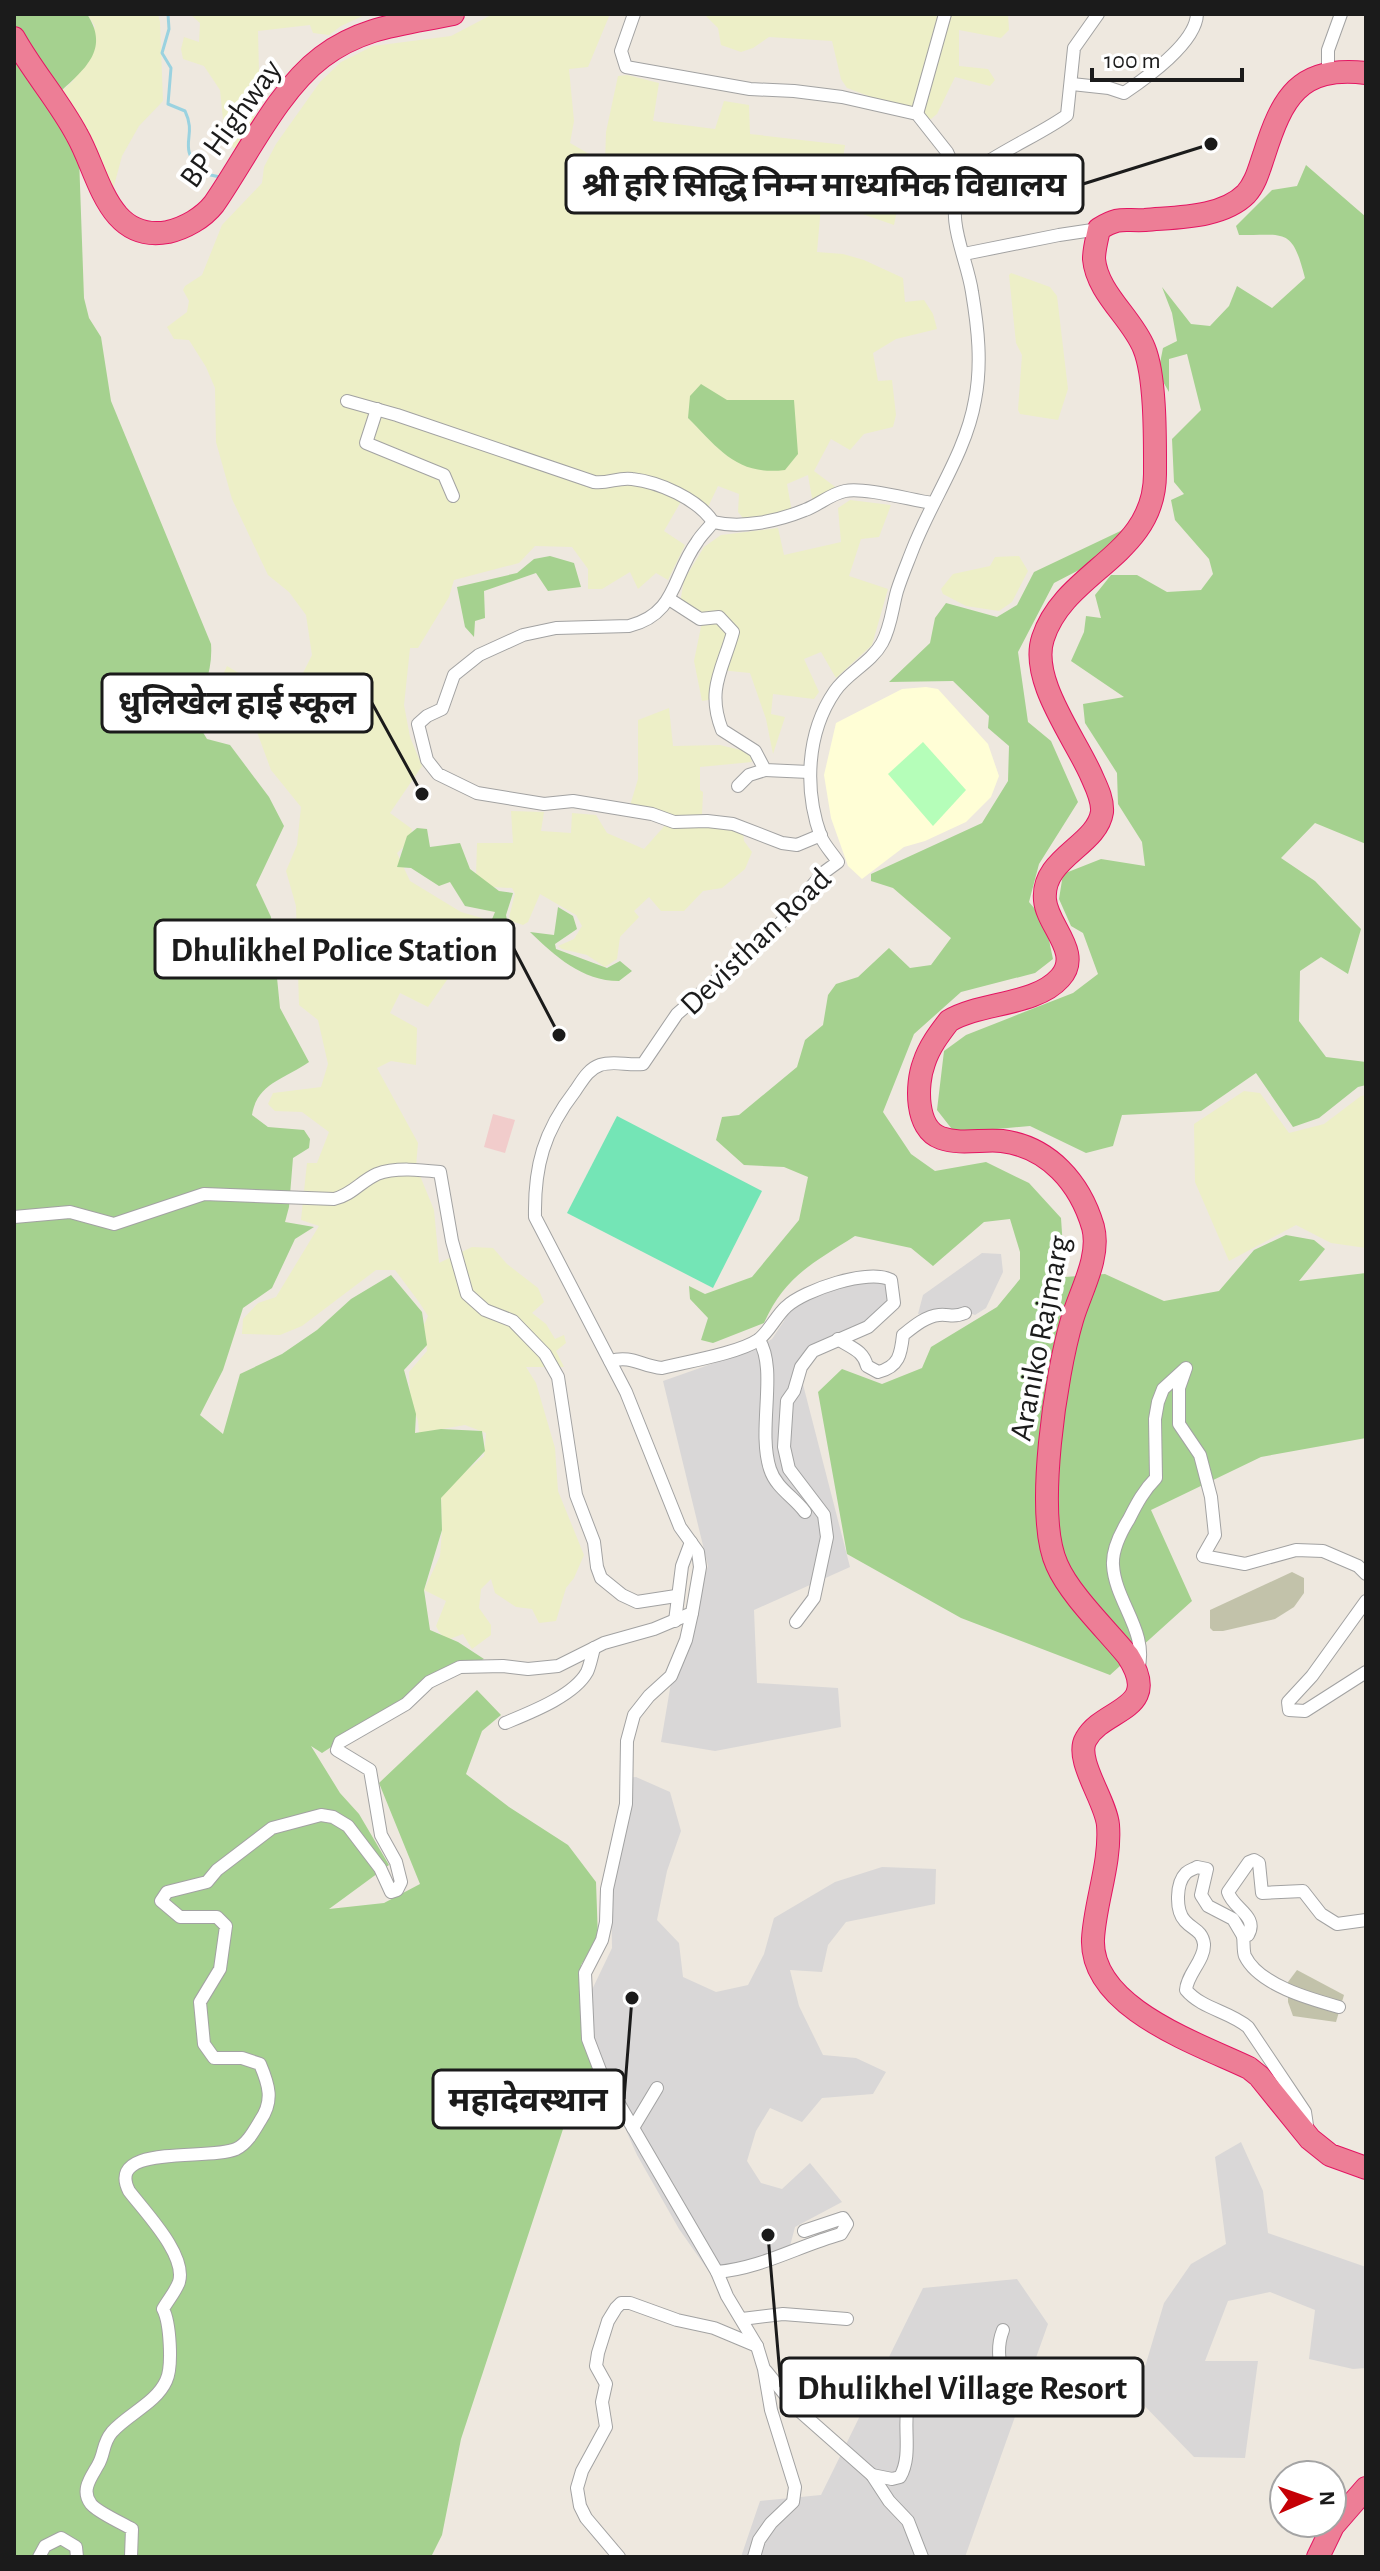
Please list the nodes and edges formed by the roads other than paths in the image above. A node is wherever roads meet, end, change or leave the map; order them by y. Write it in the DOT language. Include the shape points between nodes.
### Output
graph roads {
  1 [pos="453,14"];
  2 [pos="634,14"];
  3 [pos="945,14"];
  4 [pos="1098,14"];
  5 [pos="1197,14"];
  6 [pos="1341,14"];
  7 [pos="14,38"];
  8 [pos="1328,73"];
  9 [pos="1366,73"];
  10 [pos="1072,84"];
  11 [pos="917,114"];
  12 [pos="962,185"];
  13 [pos="1099,229"];
  14 [pos="964,254"];
  15 [pos="347,401"];
  16 [pos="377,409"];
  17 [pos="453,496"];
  18 [pos="932,503"];
  19 [pos="713,522"];
  20 [pos="669,599"];
  21 [pos="765,770"];
  22 [pos="809,772"];
  23 [pos="738,786"];
  24 [pos="821,835"];
  25 [pos="14,1217"];
  26 [pos="965,1313"];
  27 [pos="838,1339"];
  28 [pos="759,1340"];
  29 [pos="610,1361"];
  30 [pos="805,1512"];
  31 [pos="691,1542"];
  32 [pos="1366,1574"];
  33 [pos="676,1596"];
  34 [pos="1366,1601"];
  35 [pos="692,1613"];
  36 [pos="675,1621"];
  37 [pos="796,1622"];
  38 [pos="594,1648"];
  39 [pos="1366,1672"];
  40 [pos="1137,1673"];
  41 [pos="505,1723"];
  42 [pos="1366,1920"];
  43 [pos="1243,1936"];
  44 [pos="1339,2007"];
  45 [pos="657,2088"];
  46 [pos="633,2128"];
  47 [pos="1310,2139"];
  48 [pos="1366,2168"];
  49 [pos="804,2231"];
  50 [pos="717,2272"];
  51 [pos="742,2319"];
  52 [pos="847,2319"];
  53 [pos="1003,2330"];
  54 [pos="757,2346"];
  55 [pos="764,2369"];
  56 [pos="872,2475"];
  57 [pos="1366,2488"];
  58 [pos="39,2557"];
  59 [pos="77,2557"];
  60 [pos="131,2557"];
  61 [pos="619,2557"];
  62 [pos="754,2557"];
  63 [pos="922,2557"];
  64 [pos="1318,2557"];
  1 -- 7 [label="highway, BP Highway" via="381,27 323,56 290,90 211,207 192,223 162,233 146,232 116,215 78,135"];
  2 -- 11 [label="street" via="621,51 626,67 750,89 842,97"];
  3 -- 11 [label="street"];
  4 -- 10 [label="street" via="1074,48"];
  5 -- 10 [label="street" via="1197,23 1176,51 1124,93"];
  6 -- 8 [label="street" via="1328,50"];
  8 -- 9 [label="highway"];
  8 -- 13 [label="highway" via="1305,82 1285,99 1255,182 1244,196 1206,213 1118,220"];
  10 -- 12 [label="street" via="1067,115 984,165"];
  11 -- 12 [label="street" via="947,152"];
  12 -- 14 [label="street, Devisthan Road" via="954,211"];
  13 -- 14 [label="street"];
  13 -- 40 [label="highway, Araniko Rajmarg" via="1097,271 1145,349 1155,478 1142,525 1054,613 1040,652 1047,687 1085,761 1102,812 1095,828 1058,864 1045,891 1045,905 1067,950 1063,975 1046,989 949,1021 924,1063 919,1101 930,1131 939,1138 1001,1141 1058,1166 1088,1211 1094,1252 1060,1369 1047,1509 1057,1565"];
  14 -- 18 [label="street, Devisthan Road" via="978,330 978,382 973,415"];
  15 -- 16 [label="street"];
  16 -- 17 [label="street" via="366,443 444,475"];
  16 -- 19 [label="street" via="594,482 632,479 665,488"];
  18 -- 19 [label="street" via="848,490 762,523"];
  18 -- 22 [label="street, Devisthan Road" via="881,646 836,690 815,736"];
  19 -- 20 [label="street" via="696,543"];
  20 -- 21 [label="street" via="700,619 719,617 733,632 717,674 718,720 722,730 755,751"];
  20 -- 24 [label="street" via="639,624 545,630 479,655 454,675 442,709 418,724 427,760 438,774 477,793 544,804 573,801 674,822 733,824 797,845"];
  21 -- 22 [label="street"];
  21 -- 23 [label="street"];
  22 -- 24 [label="street, Devisthan Road"];
  24 -- 29 [label="street, Devisthan Road" via="838,862 778,926 677,1014 643,1064 591,1069 546,1135 534,1185 535,1217"];
  25 -- 33 [label="street" via="70,1212 114,1224 204,1194 334,1199 377,1174 440,1172 467,1294 485,1310 513,1321 545,1354 558,1377 576,1495 601,1578 637,1602"];
  26 -- 27 [label="street" via="955,1318 939,1315 913,1327 903,1335 896,1363 878,1372 867,1366 857,1349"];
  27 -- 28 [label="street" via="868,1327 894,1303 891,1280 863,1276 799,1297"];
  27 -- 37 [label="street" via="805,1360 787,1401 784,1447 789,1469 824,1515 827,1537 814,1598"];
  28 -- 29 [label="street" via="662,1368 630,1358"];
  28 -- 30 [label="street" via="767,1357 765,1452 774,1479"];
  29 -- 31 [label="street, Devisthan Road"];
  31 -- 33 [label="street"];
  31 -- 35 [label="street, Devisthan Road" via="700,1567"];
  32 -- 40 [label="street" via="1323,1551 1296,1550 1245,1564 1203,1556 1215,1535 1200,1455 1179,1424 1179,1388 1186,1368 1163,1389 1155,1419 1156,1478 1119,1537 1112,1562 1137,1630 1142,1655"];
  33 -- 36 [label="street"];
  34 -- 39 [label="street" via="1288,1702 1289,1710 1305,1711"];
  35 -- 36 [label="street"];
  35 -- 46 [label="street, Devisthan Road" via="671,1676 634,1715 627,1741 626,1804 607,1889 606,1922 585,1973 588,2039"];
  36 -- 38 [label="street"];
  38 -- 41 [label="street" via="587,1672 575,1687"];
  38 -- 60 [label="street" via="558,1666 460,1667 340,1742 337,1750 370,1770 381,1835 401,1882 397,1890 391,1892 348,1826 321,1815 272,1828 207,1882 167,1892 161,1901 180,1917 217,1917 226,1926 220,1969 200,2002 204,2044 214,2058 260,2064 268,2083 269,2108 237,2148 151,2156 126,2170 129,2191 181,2268 163,2309 168,2319 166,2382 113,2430 86,2494 91,2505 132,2529"];
  40 -- 47 [label="highway" via="1132,1703 1095,1729 1083,1751 1108,1822 1093,1942 1103,1974 1117,1995 1146,2017 1249,2068"];
  42 -- 43 [label="street" via="1337,1924 1303,1891 1262,1893 1259,1863 1254,1860 1228,1892 1251,1919 1252,1929"];
  43 -- 44 [label="street" via="1245,1955 1258,1970 1290,1993"];
  43 -- 47 [label="street" via="1233,1919 1208,1906 1201,1895 1207,1869 1197,1867 1185,1874 1178,1906 1204,1943 1186,1990 1194,2000 1248,2027 1305,2112"];
  45 -- 46 [label="street"];
  46 -- 50 [label="street, Devisthan Road"];
  47 -- 48 [label="highway" via="1330,2155"];
  49 -- 50 [label="street" via="836,2219 847,2224 841,2234 783,2257"];
  50 -- 51 [label="street, Devisthan Road"];
  51 -- 52 [label="street" via="783,2314"];
  51 -- 54 [label="street, Devisthan Road"];
  53 -- 56 [label="street" via="997,2345 1005,2399 982,2401 962,2389 938,2386 912,2395 906,2407 907,2465 900,2477"];
  54 -- 55 [label="street, Devisthan Road"];
  54 -- 61 [label="street" via="630,2303 616,2308 596,2366 606,2384 606,2427 577,2488 586,2518"];
  55 -- 56 [label="street" via="795,2407"];
  55 -- 62 [label="street, Devisthan Road" via="795,2487 793,2502 771,2523"];
  56 -- 63 [label="street" via="908,2521"];
  57 -- 64 [label="highway" via="1333,2526"];
  58 -- 59 [label="street" via="45,2546 61,2538 76,2547"];
}
